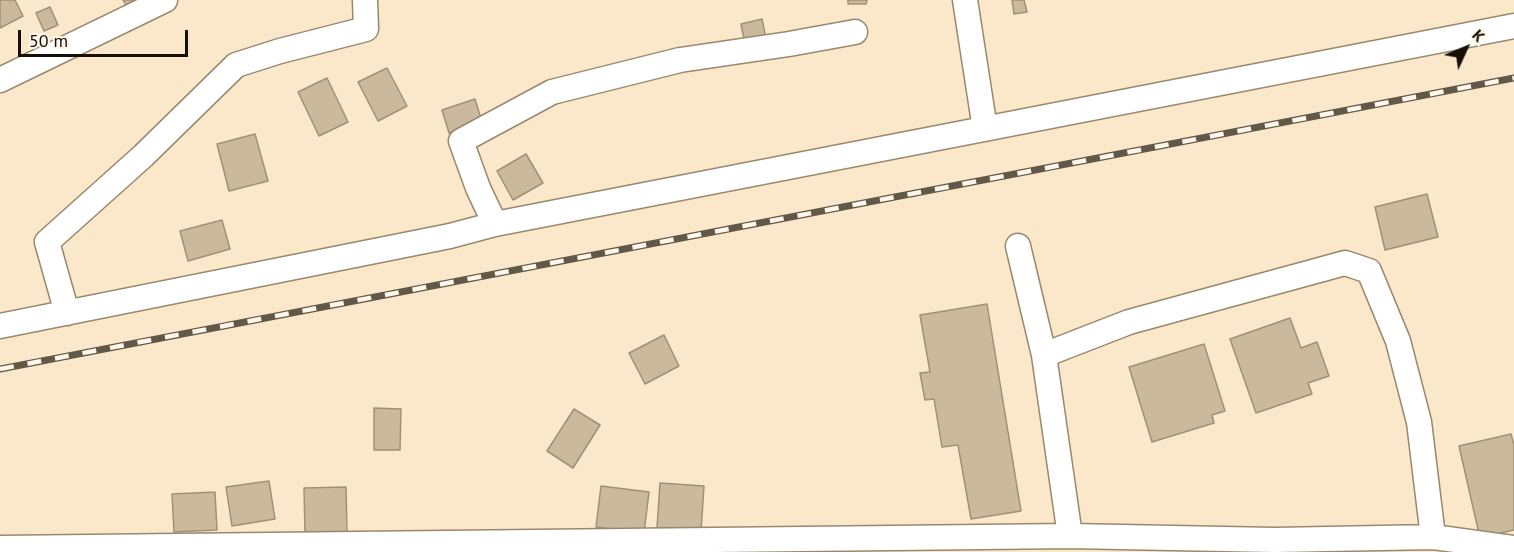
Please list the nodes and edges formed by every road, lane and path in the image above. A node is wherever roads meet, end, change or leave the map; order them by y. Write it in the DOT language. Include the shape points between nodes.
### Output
graph roads {
  1 [pos="165,0"];
  2 [pos="365,0"];
  3 [pos="964,0"];
  4 [pos="1514,26"];
  5 [pos="855,32"];
  6 [pos="0,80"];
  7 [pos="985,129"];
  8 [pos="495,224"];
  9 [pos="1018,246"];
  10 [pos="67,313"];
  11 [pos="0,326"];
  12 [pos="1044,355"];
  13 [pos="1070,536"];
  14 [pos="1433,537"];
  15 [pos="1044,544"];
  16 [pos="1274,546"];
  17 [pos="0,548"];
  18 [pos="1514,548"];
  1 -- 6 [label="street"];
  2 -- 10 [label="street" via="366,29 236,66 47,242"];
  3 -- 7 [label="street"];
  4 -- 7 [label="street"];
  5 -- 8 [label="street" via="680,60 552,92 461,141"];
  7 -- 8 [label="street"];
  8 -- 10 [label="street"];
  9 -- 12 [label="street"];
  10 -- 11 [label="street"];
  12 -- 13 [label="street"];
  12 -- 14 [label="street" via="1129,322 1345,263 1369,271 1398,341 1419,422"];
  13 -- 15 [label="street"];
  13 -- 16 [label="street"];
  14 -- 16 [label="street"];
  14 -- 18 [label="street"];
  15 -- 17 [label="street"];
}
